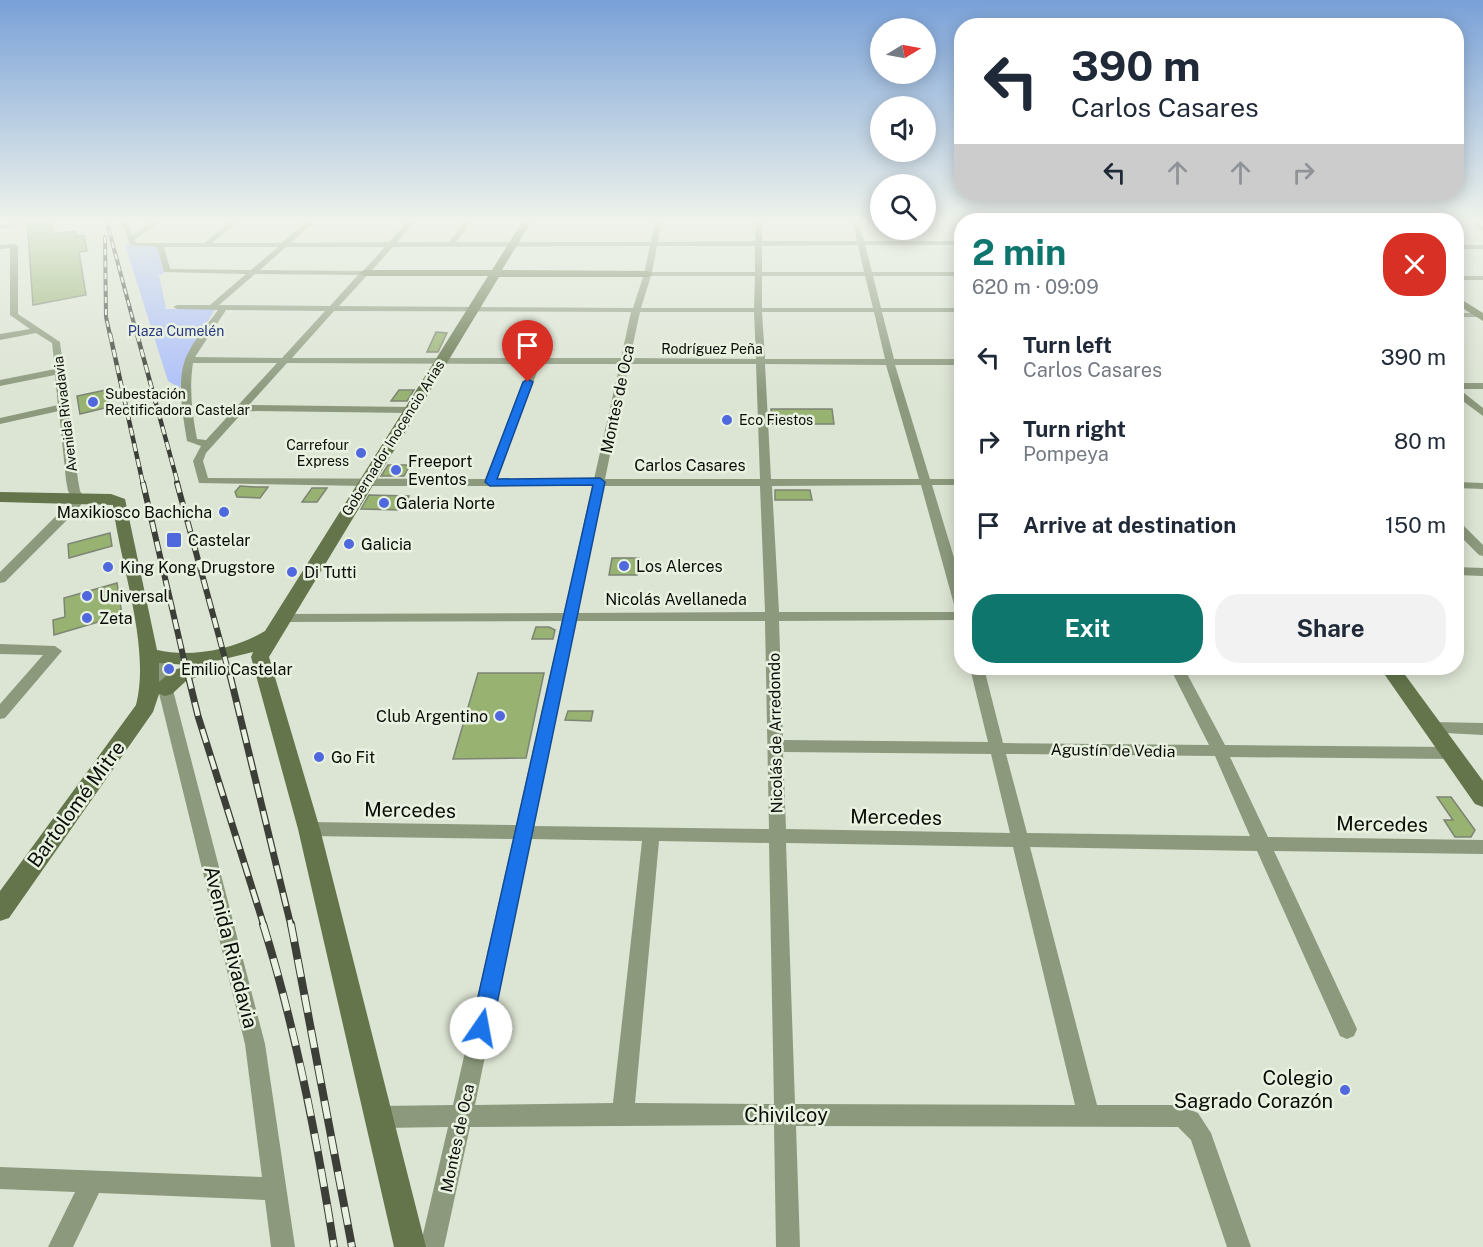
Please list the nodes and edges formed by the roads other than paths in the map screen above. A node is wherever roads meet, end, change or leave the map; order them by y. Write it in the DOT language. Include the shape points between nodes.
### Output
graph roads {
  1 [pos="10,277"];
  2 [pos="247,277"];
  3 [pos="360,277"];
  4 [pos="493,277"];
  5 [pos="647,277"];
  6 [pos="759,277"];
  7 [pos="870,277"];
  8 [pos="1464,278"];
  9 [pos="1483,278"];
  10 [pos="1464,304"];
  11 [pos="177,307"];
  12 [pos="212,307"];
  13 [pos="224,307"];
  14 [pos="333,308"];
  15 [pos="876,309"];
  16 [pos="473,310"];
  17 [pos="636,310"];
  18 [pos="758,310"];
  19 [pos="954,310"];
  20 [pos="1464,315"];
  21 [pos="1481,316"];
  22 [pos="38,330"];
  23 [pos="0,338"];
  24 [pos="190,360"];
  25 [pos="284,361"];
  26 [pos="441,362"];
  27 [pos="759,362"];
  28 [pos="890,362"];
  29 [pos="954,362"];
  30 [pos="536,363"];
  31 [pos="625,363"];
  32 [pos="59,371"];
  33 [pos="0,383"];
  34 [pos="1464,386"];
  35 [pos="1483,387"];
  36 [pos="1464,398"];
  37 [pos="63,407"];
  38 [pos="242,408"];
  39 [pos="412,410"];
  40 [pos="1483,413"];
  41 [pos="0,421"];
  42 [pos="208,444"];
  43 [pos="490,482"];
  44 [pos="600,482"];
  45 [pos="767,482"];
  46 [pos="924,482"];
  47 [pos="954,482"];
  48 [pos="365,483"];
  49 [pos="1464,485"];
  50 [pos="1483,486"];
  51 [pos="0,497"];
  52 [pos="79,499"];
  53 [pos="1464,533"];
  54 [pos="1483,552"];
  55 [pos="1464,572"];
  56 [pos="1483,572"];
  57 [pos="0,579"];
  58 [pos="954,581"];
  59 [pos="772,615"];
  60 [pos="570,616"];
  61 [pos="954,616"];
  62 [pos="283,618"];
  63 [pos="266,646"];
  64 [pos="0,649"];
  65 [pos="149,655"];
  66 [pos="979,675"];
  67 [pos="1181,675"];
  68 [pos="1395,675"];
  69 [pos="158,693"];
  70 [pos="0,714"];
  71 [pos="1432,728"];
  72 [pos="1483,729"];
  73 [pos="775,746"];
  74 [pos="997,748"];
  75 [pos="1220,751"];
  76 [pos="1451,753"];
  77 [pos="1483,798"];
  78 [pos="309,829"];
  79 [pos="524,833"];
  80 [pos="651,836"];
  81 [pos="777,837"];
  82 [pos="1020,840"];
  83 [pos="1263,843"];
  84 [pos="1483,847"];
  85 [pos="0,910"];
  86 [pos="1347,1029"];
  87 [pos="622,1114"];
  88 [pos="462,1115"];
  89 [pos="784,1115"];
  90 [pos="1089,1116"];
  91 [pos="380,1117"];
  92 [pos="0,1178"];
  93 [pos="93,1182"];
  94 [pos="275,1189"];
  95 [pos="60,1247"];
  96 [pos="283,1247"];
  97 [pos="410,1247"];
  98 [pos="432,1247"];
  99 [pos="788,1247"];
  100 [pos="1239,1247"];
  1 -- 22 [label="street, Avenida Rivadavia" via="14,315"];
  2 -- 12 [label="street"];
  3 -- 14 [label="street"];
  4 -- 16 [label="street, Gobernador Inocencio Arias"];
  5 -- 17 [label="street, Montes de Oca"];
  6 -- 18 [label="street, Nicolás de Arredondo"];
  7 -- 15 [label="street"];
  8 -- 9 [label="street"];
  10 -- 21 [label="street"];
  11 -- 12 [label="street"];
  12 -- 13 [label="street"];
  13 -- 14 [label="street"];
  13 -- 24 [label="street"];
  14 -- 16 [label="street"];
  14 -- 25 [label="street"];
  15 -- 18 [label="street"];
  15 -- 19 [label="street"];
  15 -- 28 [label="street"];
  16 -- 17 [label="street"];
  16 -- 26 [label="street, Gobernador Inocencio Arias"];
  17 -- 18 [label="street"];
  17 -- 31 [label="street, Montes de Oca"];
  18 -- 27 [label="street, Nicolás de Arredondo"];
  20 -- 21 [label="street"];
  22 -- 23 [label="street"];
  22 -- 32 [label="street, Avenida Rivadavia" via="56,342"];
  24 -- 25 [label="street, Rodríguez Peña"];
  24 -- 42 [label="street" via="187,415 192,441"];
  25 -- 26 [label="street, Rodríguez Peña"];
  25 -- 38 [label="street"];
  26 -- 30 [label="street, Rodríguez Peña"];
  26 -- 39 [label="street, Gobernador Inocencio Arias"];
  27 -- 28 [label="street, Rodríguez Peña"];
  27 -- 31 [label="street, Rodríguez Peña"];
  27 -- 45 [label="street, Nicolás de Arredondo"];
  28 -- 29 [label="street, Rodríguez Peña"];
  28 -- 46 [label="street"];
  30 -- 31 [label="street, Rodríguez Peña"];
  30 -- 43 [label="street"];
  31 -- 44 [label="street, Montes de Oca"];
  32 -- 33 [label="street"];
  32 -- 37 [label="street, Avenida Rivadavia"];
  34 -- 35 [label="street"];
  36 -- 40 [label="street"];
  37 -- 41 [label="street"];
  37 -- 52 [label="street, Avenida Rivadavia" via="74,488"];
  38 -- 39 [label="street"];
  38 -- 42 [label="street"];
  39 -- 48 [label="street, Gobernador Inocencio Arias"];
  42 -- 48 [label="street, Carlos Casares" via="198,461 203,481"];
  43 -- 44 [label="street, Carlos Casares"];
  43 -- 48 [label="street, Carlos Casares"];
  44 -- 45 [label="street, Carlos Casares"];
  44 -- 60 [label="street, Montes de Oca"];
  45 -- 46 [label="street, Carlos Casares"];
  45 -- 59 [label="street, Nicolás de Arredondo"];
  46 -- 47 [label="street, Carlos Casares"];
  46 -- 58 [label="street"];
  48 -- 62 [label="street, Gobernador Inocencio Arias"];
  49 -- 50 [label="street"];
  51 -- 52 [label="street"];
  52 -- 57 [label="street"];
  52 -- 65 [label="street, Avenida Rivadavia" via="120,502"];
  53 -- 54 [label="street"];
  55 -- 56 [label="street"];
  59 -- 60 [label="street, Nicolás Avellaneda"];
  59 -- 61 [label="street, Nicolás Avellaneda"];
  59 -- 73 [label="street, Nicolás de Arredondo"];
  60 -- 62 [label="street, Nicolás Avellaneda"];
  60 -- 79 [label="street, Montes de Oca"];
  62 -- 63 [label="street, Gobernador Inocencio Arias"];
  63 -- 65 [label="street" via="197,658 164,660"];
  63 -- 69 [label="street, Bartolomé Mitre" via="248,655 192,670 173,679"];
  63 -- 78 [label="street"];
  64 -- 70 [label="street" via="55,651"];
  65 -- 69 [label="street, Avenida Rivadavia" via="160,667"];
  66 -- 74 [label="street"];
  67 -- 75 [label="street"];
  68 -- 71 [label="street"];
  69 -- 85 [label="street, Bartolomé Mitre"];
  69 -- 94 [label="street, Avenida Rivadavia" via="253,1034"];
  71 -- 72 [label="street"];
  71 -- 76 [label="street"];
  73 -- 74 [label="street, Agustín de Vedia"];
  73 -- 81 [label="street, Nicolás de Arredondo"];
  74 -- 75 [label="street, Agustín de Vedia"];
  74 -- 82 [label="street"];
  75 -- 76 [label="street, Agustín de Vedia"];
  75 -- 83 [label="street"];
  76 -- 77 [label="street"];
  78 -- 79 [label="street, Mercedes"];
  78 -- 91 [label="street"];
  79 -- 80 [label="street, Mercedes"];
  79 -- 88 [label="street, Montes de Oca"];
  80 -- 81 [label="street, Mercedes"];
  80 -- 87 [label="street"];
  81 -- 82 [label="street, Mercedes"];
  81 -- 89 [label="street, Nicolás de Arredondo"];
  82 -- 83 [label="street, Mercedes"];
  82 -- 90 [label="street"];
  83 -- 84 [label="street, Mercedes"];
  83 -- 86 [label="street"];
  87 -- 88 [label="street, Chivilcoy"];
  87 -- 89 [label="street, Chivilcoy"];
  88 -- 91 [label="street, Chivilcoy"];
  88 -- 98 [label="street, Montes de Oca"];
  89 -- 90 [label="street, Chivilcoy"];
  89 -- 99 [label="street, Nicolás de Arredondo"];
  90 -- 100 [label="street, Chivilcoy" via="1179,1116 1190,1121 1200,1133"];
  91 -- 97 [label="street"];
  92 -- 93 [label="street"];
  93 -- 94 [label="street"];
  93 -- 95 [label="street"];
  94 -- 96 [label="street, Avenida Rivadavia"];
}
